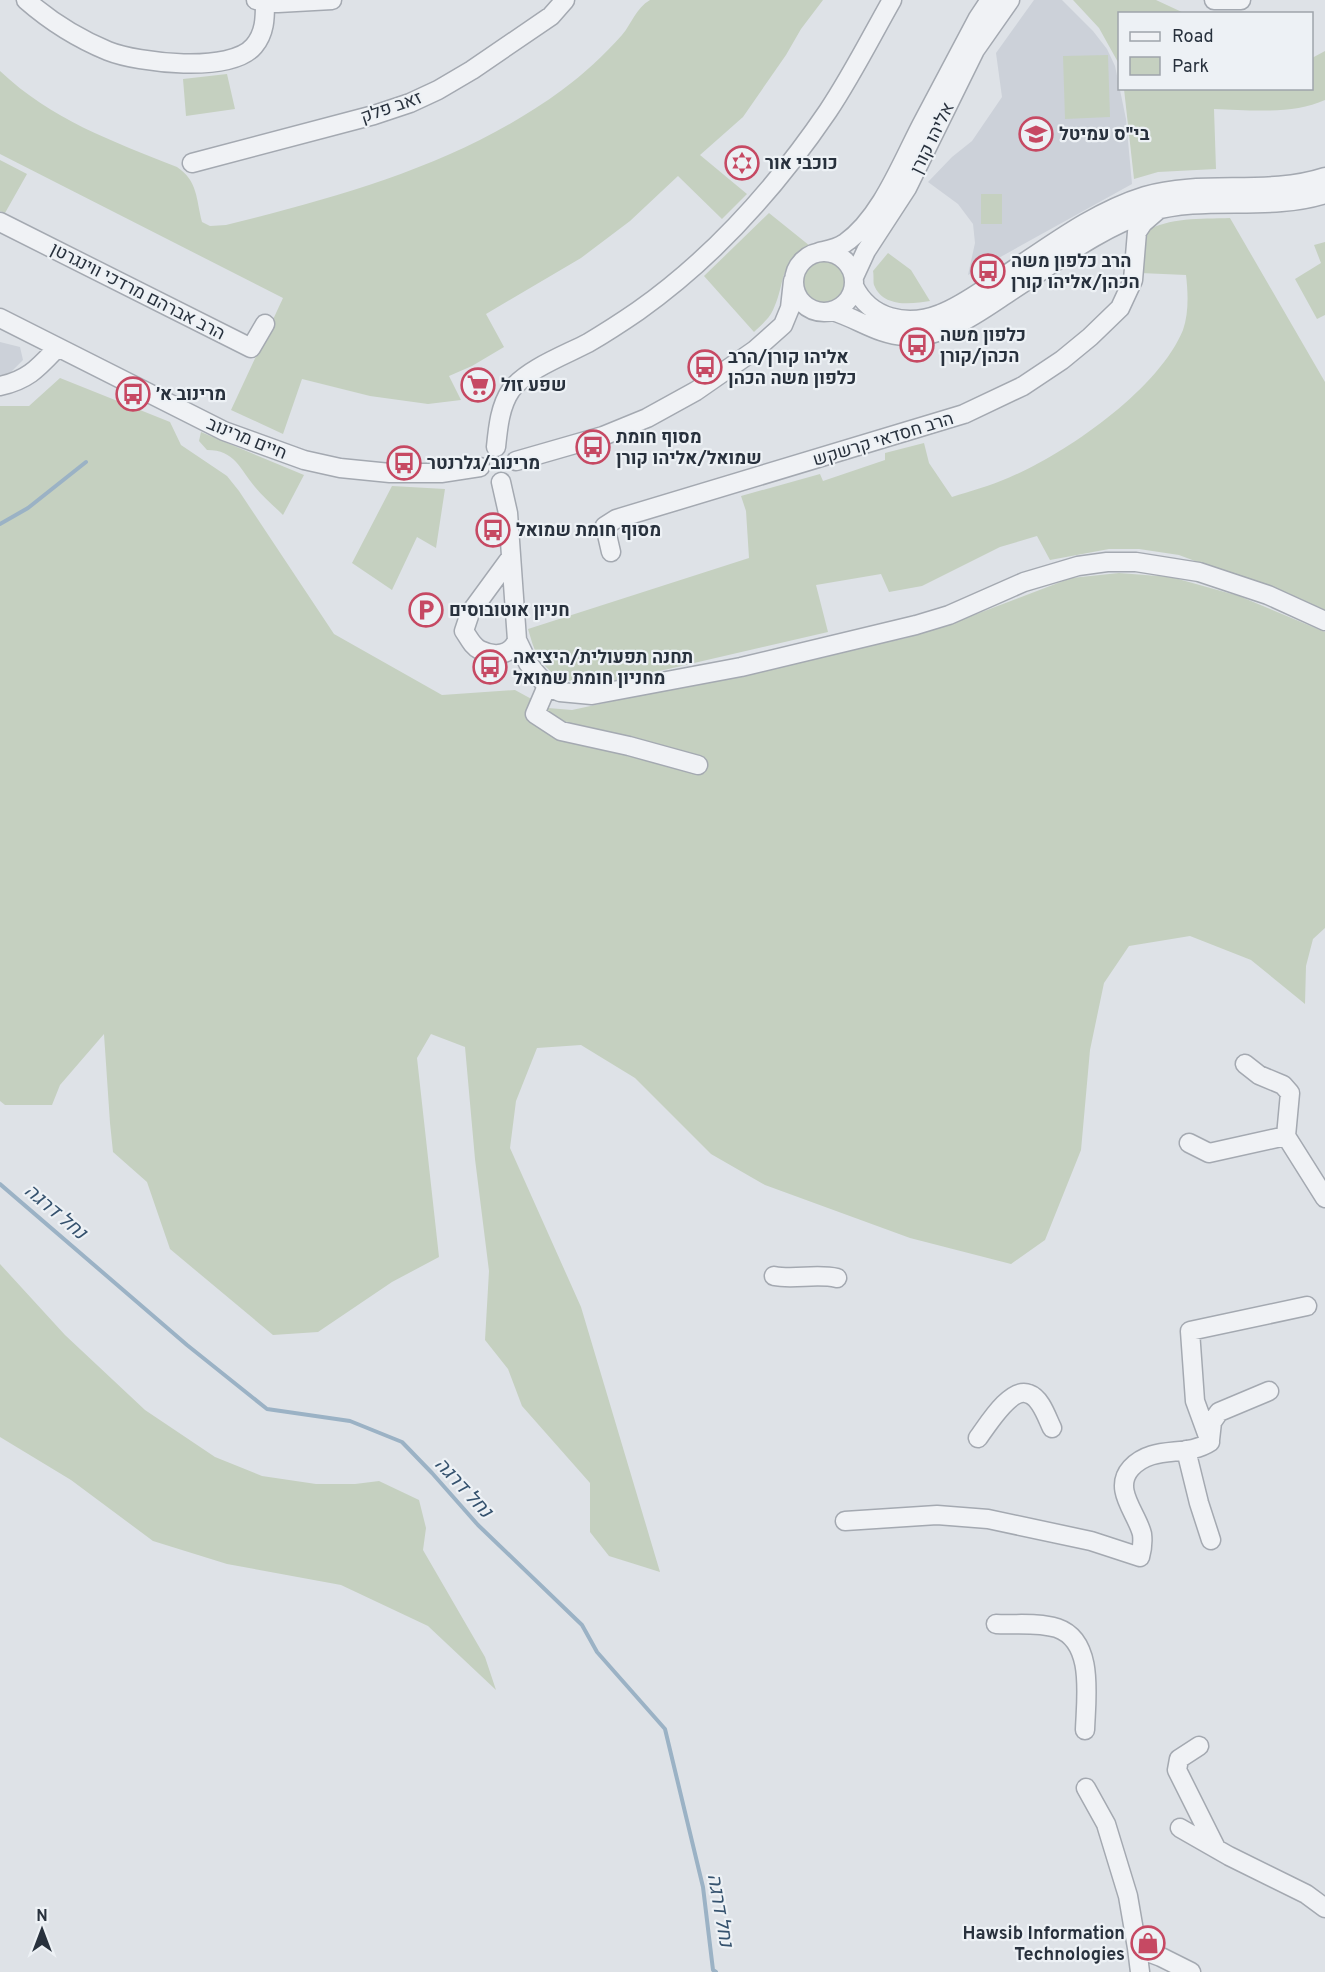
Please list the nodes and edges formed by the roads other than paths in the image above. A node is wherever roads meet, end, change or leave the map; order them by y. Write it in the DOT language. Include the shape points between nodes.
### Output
graph roads {
  1 [pos="26,0"];
  2 [pos="332,0"];
  3 [pos="565,0"];
  4 [pos="892,0"];
  5 [pos="990,0"];
  6 [pos="1010,0"];
  7 [pos="1214,0"];
  8 [pos="1241,0"];
  9 [pos="261,1"];
  10 [pos="192,163"];
  11 [pos="1325,177"];
  12 [pos="1325,194"];
  13 [pos="1158,210"];
  14 [pos="0,222"];
  15 [pos="1102,234"];
  16 [pos="819,252"];
  17 [pos="1135,268"];
  18 [pos="793,281"];
  19 [pos="854,281"];
  20 [pos="826,312"];
  21 [pos="0,318"];
  22 [pos="265,324"];
  23 [pos="774,334"];
  24 [pos="57,348"];
  25 [pos="0,386"];
  26 [pos="496,447"];
  27 [pos="516,462"];
  28 [pos="480,467"];
  29 [pos="501,482"];
  30 [pos="611,552"];
  31 [pos="511,557"];
  32 [pos="1325,621"];
  33 [pos="517,640"];
  34 [pos="548,686"];
  35 [pos="698,765"];
  36 [pos="1245,1064"];
  37 [pos="1286,1136"];
  38 [pos="1189,1143"];
  39 [pos="1325,1198"];
  40 [pos="774,1276"];
  41 [pos="837,1278"];
  42 [pos="1307,1306"];
  43 [pos="1269,1391"];
  44 [pos="1052,1428"];
  45 [pos="978,1438"];
  46 [pos="1210,1442"];
  47 [pos="1186,1450"];
  48 [pos="845,1521"];
  49 [pos="1211,1540"];
  50 [pos="996,1624"];
  51 [pos="1085,1730"];
  52 [pos="1199,1746"];
  53 [pos="1086,1788"];
  54 [pos="1180,1828"];
  55 [pos="1216,1848"];
  56 [pos="1325,1908"];
  57 [pos="1137,1948"];
  58 [pos="1140,1972"];
  59 [pos="1191,1972"];
  1 -- 9 [label="street" via="60,25 108,51 137,59 193,63 225,60 250,50 262,32"];
  2 -- 9 [label="street"];
  3 -- 10 [label="street, זאב פלק" via="551,16 472,70 410,103"];
  4 -- 26 [label="street" via="828,111 756,203 676,282 648,304 513,388 502,410"];
  5 -- 16 [label="street, אליהו קורן" via="874,211 845,243"];
  6 -- 19 [label="street, אליהו קורן" via="975,50 907,188 866,251"];
  7 -- 8 [label="street"];
  11 -- 19 [label="street" via="1293,183 1180,189 1141,197 1082,225 968,300 928,318 900,319 875,311 859,296"];
  12 -- 13 [label="street" via="1295,200"];
  13 -- 15 [label="street"];
  13 -- 17 [label="street, הרב חסדאי קרשקש" via="1137,232"];
  14 -- 22 [label="street, הרב אברהם מרדכי ווינגרטן" via="251,348"];
  15 -- 17 [label="street" via="1124,243"];
  15 -- 20 [label="street" via="977,314 932,334 887,334"];
  16 -- 18 [label="street" via="801,262"];
  16 -- 19 [label="street" via="842,257 852,270"];
  17 -- 30 [label="street, הרב חסדאי קרשקש" via="1120,308 1062,360 1023,386 955,417 616,519 605,526"];
  18 -- 20 [label="street" via="804,305"];
  18 -- 23 [label="street" via="788,316"];
  19 -- 20 [label="street" via="849,299"];
  20 -- 23 [label="street"];
  21 -- 24 [label="street, חיים מרינוב"];
  23 -- 27 [label="street" via="706,384 647,418 591,440"];
  24 -- 25 [label="street" via="36,371"];
  24 -- 28 [label="street, חיים מרינוב" via="224,431 304,460 390,473"];
  26 -- 27 [label="street" via="508,450"];
  26 -- 28 [label="street" via="483,454"];
  27 -- 29 [label="street" via="512,475"];
  28 -- 29 [label="street" via="487,479"];
  29 -- 31 [label="street"];
  31 -- 33 [label="street"];
  31 -- 33 [label="street" via="470,614 464,631 480,650 492,653 514,649"];
  32 -- 34 [label="street" via="1268,595 1199,572 1136,562 1107,562 1024,582 916,625 741,668 592,695 560,692"];
  33 -- 34 [label="street" via="528,663"];
  34 -- 35 [label="street" via="535,714 561,731"];
  36 -- 37 [label="street" via="1283,1085 1290,1094"];
  37 -- 38 [label="street" via="1209,1153"];
  37 -- 39 [label="street"];
  40 -- 41 [label="street"];
  42 -- 46 [label="street" via="1190,1331 1195,1401"];
  43 -- 46 [label="street" via="1219,1412 1212,1422"];
  44 -- 45 [label="street" via="1034,1397 1022,1393 1002,1405"];
  46 -- 47 [label="street"];
  47 -- 48 [label="street" via="1154,1454 1140,1460 1125,1476 1127,1500 1142,1534 1140,1557 1091,1541 988,1519 937,1515"];
  47 -- 49 [label="street"];
  50 -- 51 [label="street" via="1055,1628 1076,1640 1086,1680"];
  52 -- 55 [label="street" via="1179,1760 1177,1770"];
  53 -- 57 [label="street" via="1106,1824 1128,1896"];
  54 -- 55 [label="street"];
  55 -- 56 [label="street" via="1306,1894"];
  57 -- 58 [label="street"];
  57 -- 59 [label="street"];
}
